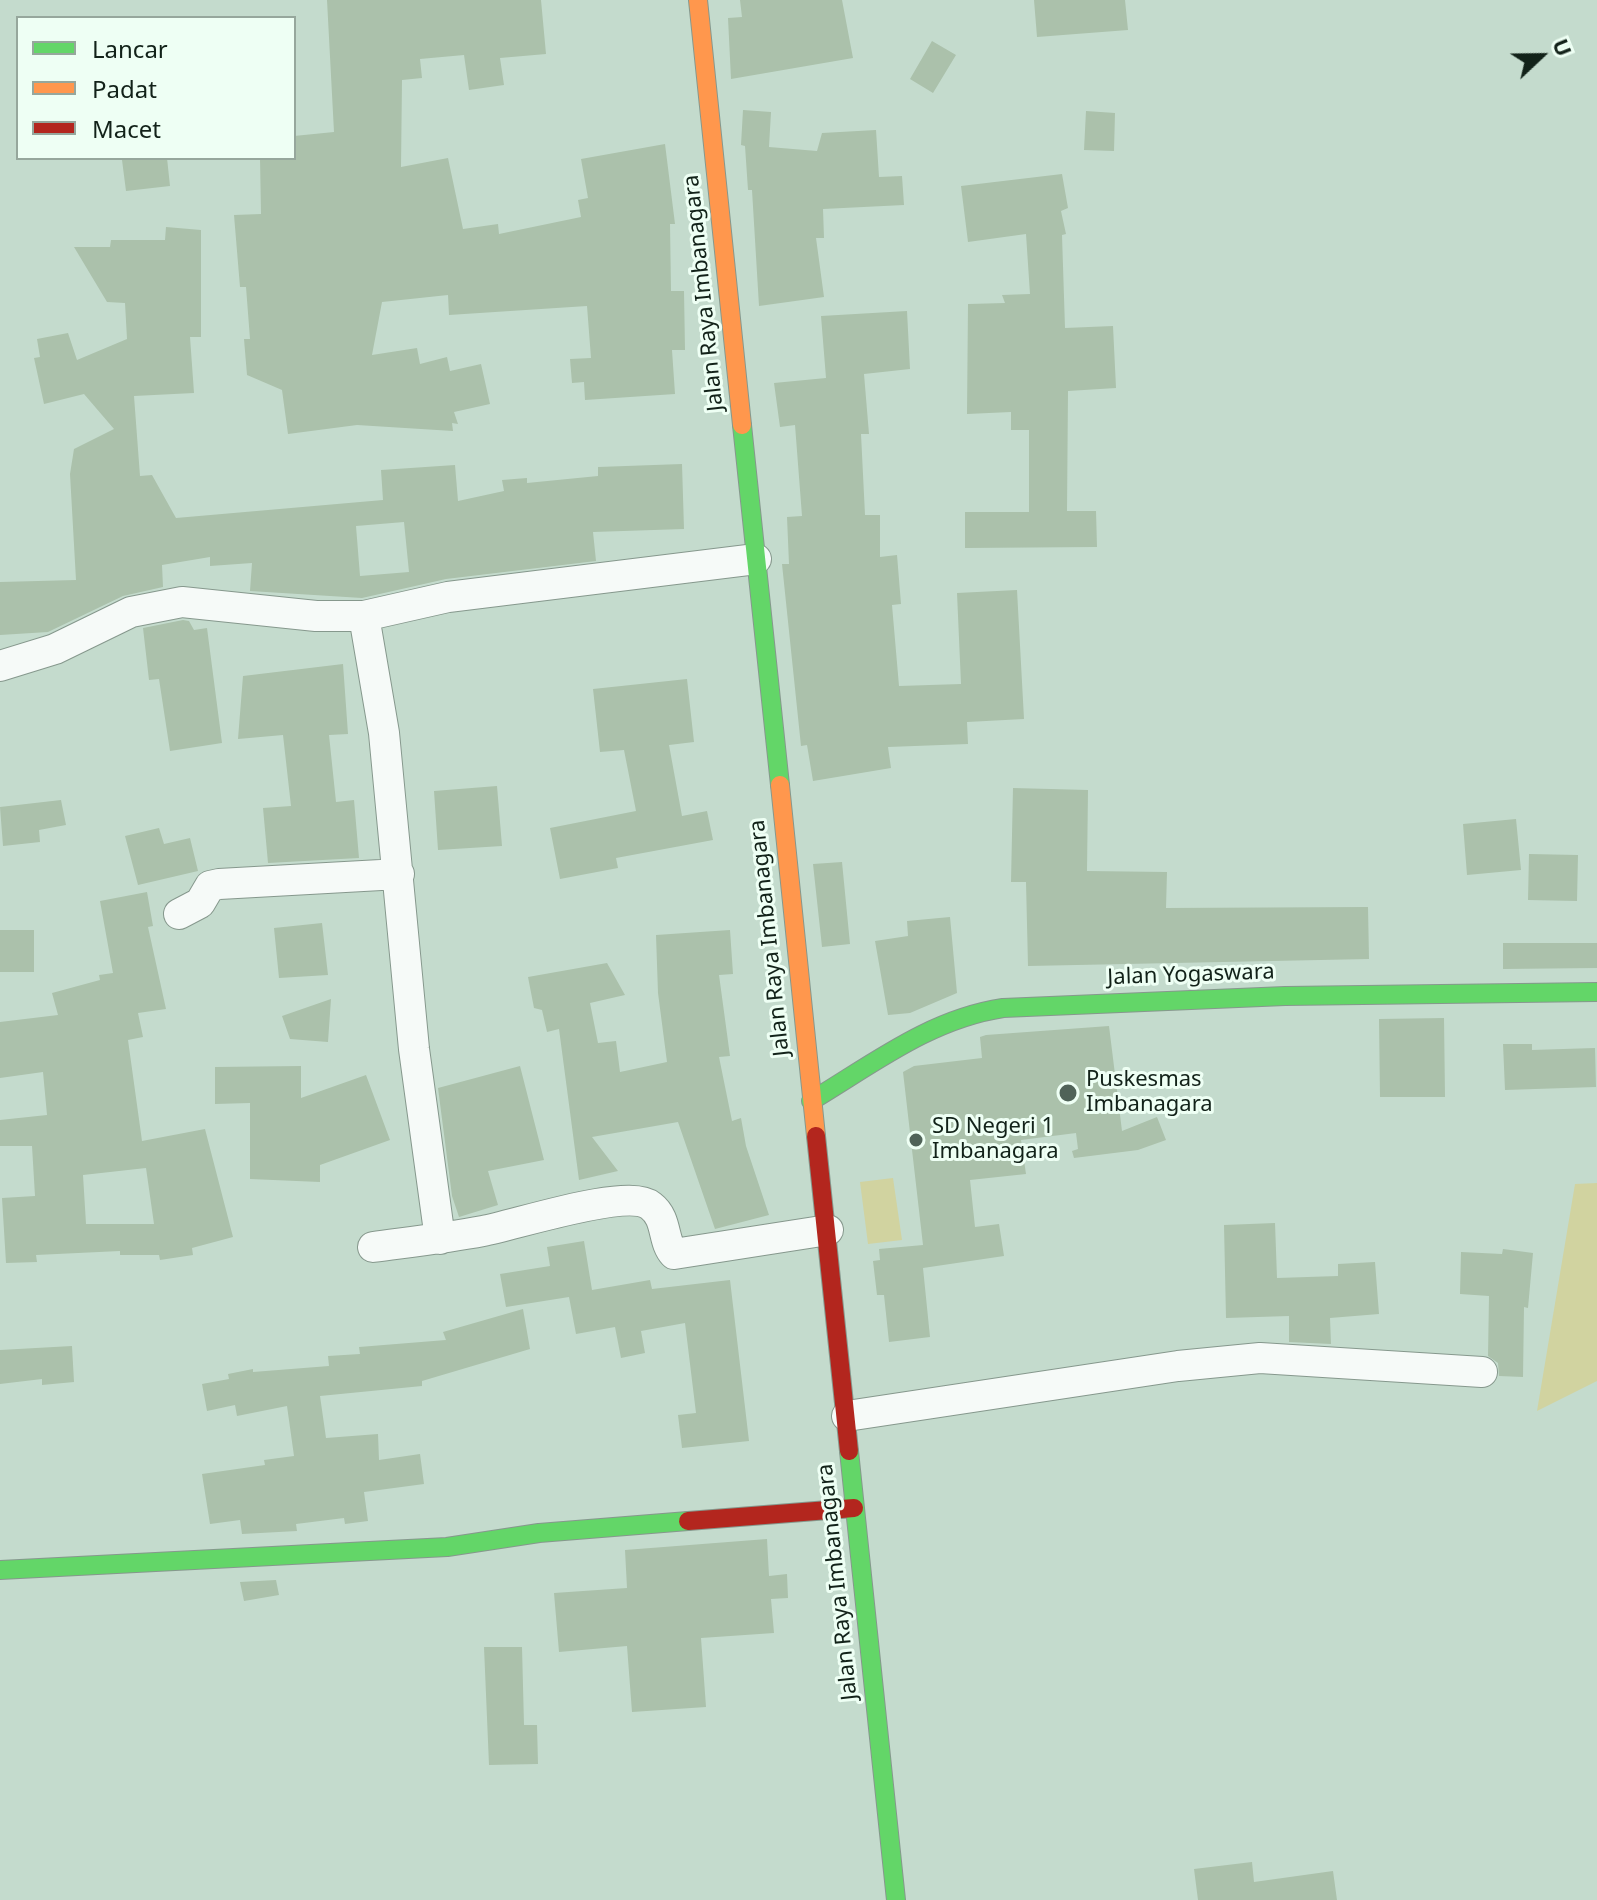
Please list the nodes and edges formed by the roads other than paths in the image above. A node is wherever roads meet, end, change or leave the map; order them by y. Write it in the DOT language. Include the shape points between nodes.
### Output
graph roads {
  1 [pos="698,0"];
  2 [pos="756,559"];
  3 [pos="364,616"];
  4 [pos="0,666"];
  5 [pos="399,874"];
  6 [pos="179,914"];
  7 [pos="1597,992"];
  8 [pos="811,1101"];
  9 [pos="828,1230"];
  10 [pos="440,1239"];
  11 [pos="373,1247"];
  12 [pos="1482,1372"];
  13 [pos="847,1416"];
  14 [pos="854,1508"];
  15 [pos="0,1570"];
  16 [pos="891,1870"];
  17 [pos="886,1900"];
  18 [pos="896,1900"];
  1 -- 2 [label="main road, Jalan Raya Imbanagara"];
  2 -- 3 [label="street" via="448,597"];
  2 -- 8 [label="main road, Jalan Raya Imbanagara"];
  3 -- 4 [label="street" via="182,602 131,612 55,649"];
  3 -- 5 [label="street" via="384,733"];
  5 -- 6 [label="street" via="219,884"];
  5 -- 10 [label="street" via="414,1049"];
  7 -- 8 [label="main road, Jalan Yogaswara" via="1285,996 996,1009 932,1029"];
  8 -- 9 [label="main road, Jalan Raya Imbanagara"];
  9 -- 10 [label="street" via="674,1254 662,1218 650,1205 635,1201 529,1217"];
  9 -- 13 [label="main road, Jalan Raya Imbanagara"];
  10 -- 11 [label="street"];
  12 -- 13 [label="street" via="1260,1358"];
  13 -- 14 [label="main road, Jalan Raya Imbanagara"];
  14 -- 15 [label="main road" via="555,1532 447,1547"];
  14 -- 16 [label="main road, Jalan Raya Imbanagara"];
  16 -- 17 [label="main road, Jalan Raya Imbanagara"];
  16 -- 18 [label="main road, Jalan Raya Imbanagara"];
}
